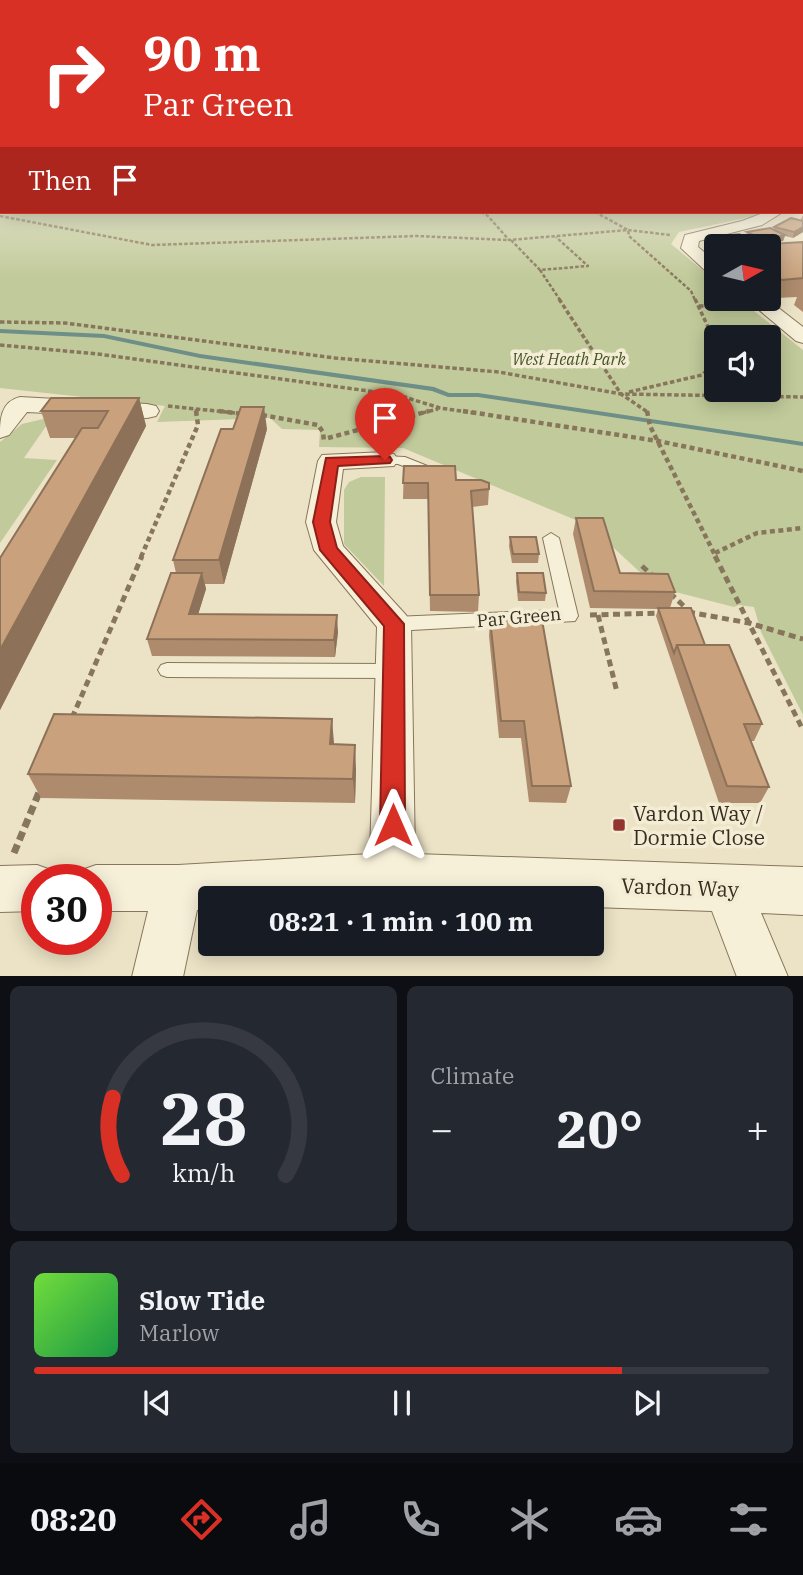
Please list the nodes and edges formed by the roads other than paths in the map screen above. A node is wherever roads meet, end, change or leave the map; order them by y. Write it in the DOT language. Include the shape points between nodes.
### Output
graph roads {
  1 [pos="773,214"];
  2 [pos="707,234"];
  3 [pos="704,235"];
  4 [pos="704,261"];
  5 [pos="771,312"];
  6 [pos="803,337"];
  7 [pos="147,411"];
  8 [pos="0,430"];
  9 [pos="385,460"];
  10 [pos="442,477"];
  11 [pos="551,538"];
  12 [pos="394,624"];
  13 [pos="167,670"];
  14 [pos="394,671"];
  15 [pos="392,876"];
  16 [pos="112,888"];
  17 [pos="178,888"];
  18 [pos="727,889"];
  19 [pos="803,891"];
  20 [pos="158,976"];
  21 [pos="763,976"];
  1 -- 2 [label="street"];
  3 -- 4 [label="street" via="691,238 689,248"];
  5 -- 6 [label="street"];
  7 -- 8 [label="street" via="20,404"];
  9 -- 10 [label="lane" via="400,460"];
  9 -- 12 [label="street" via="327,450 321,522 329,550"];
  11 -- 12 [label="lane, Par Green" via="569,616"];
  12 -- 14 [label="street"];
  13 -- 14 [label="lane"];
  14 -- 15 [label="street"];
  15 -- 17 [label="street, Vardon Way"];
  15 -- 18 [label="street, Vardon Way"];
  16 -- 17 [label="street, Vardon Way"];
  17 -- 20 [label="street"];
  18 -- 19 [label="street, Vardon Way"];
  18 -- 21 [label="street"];
}
